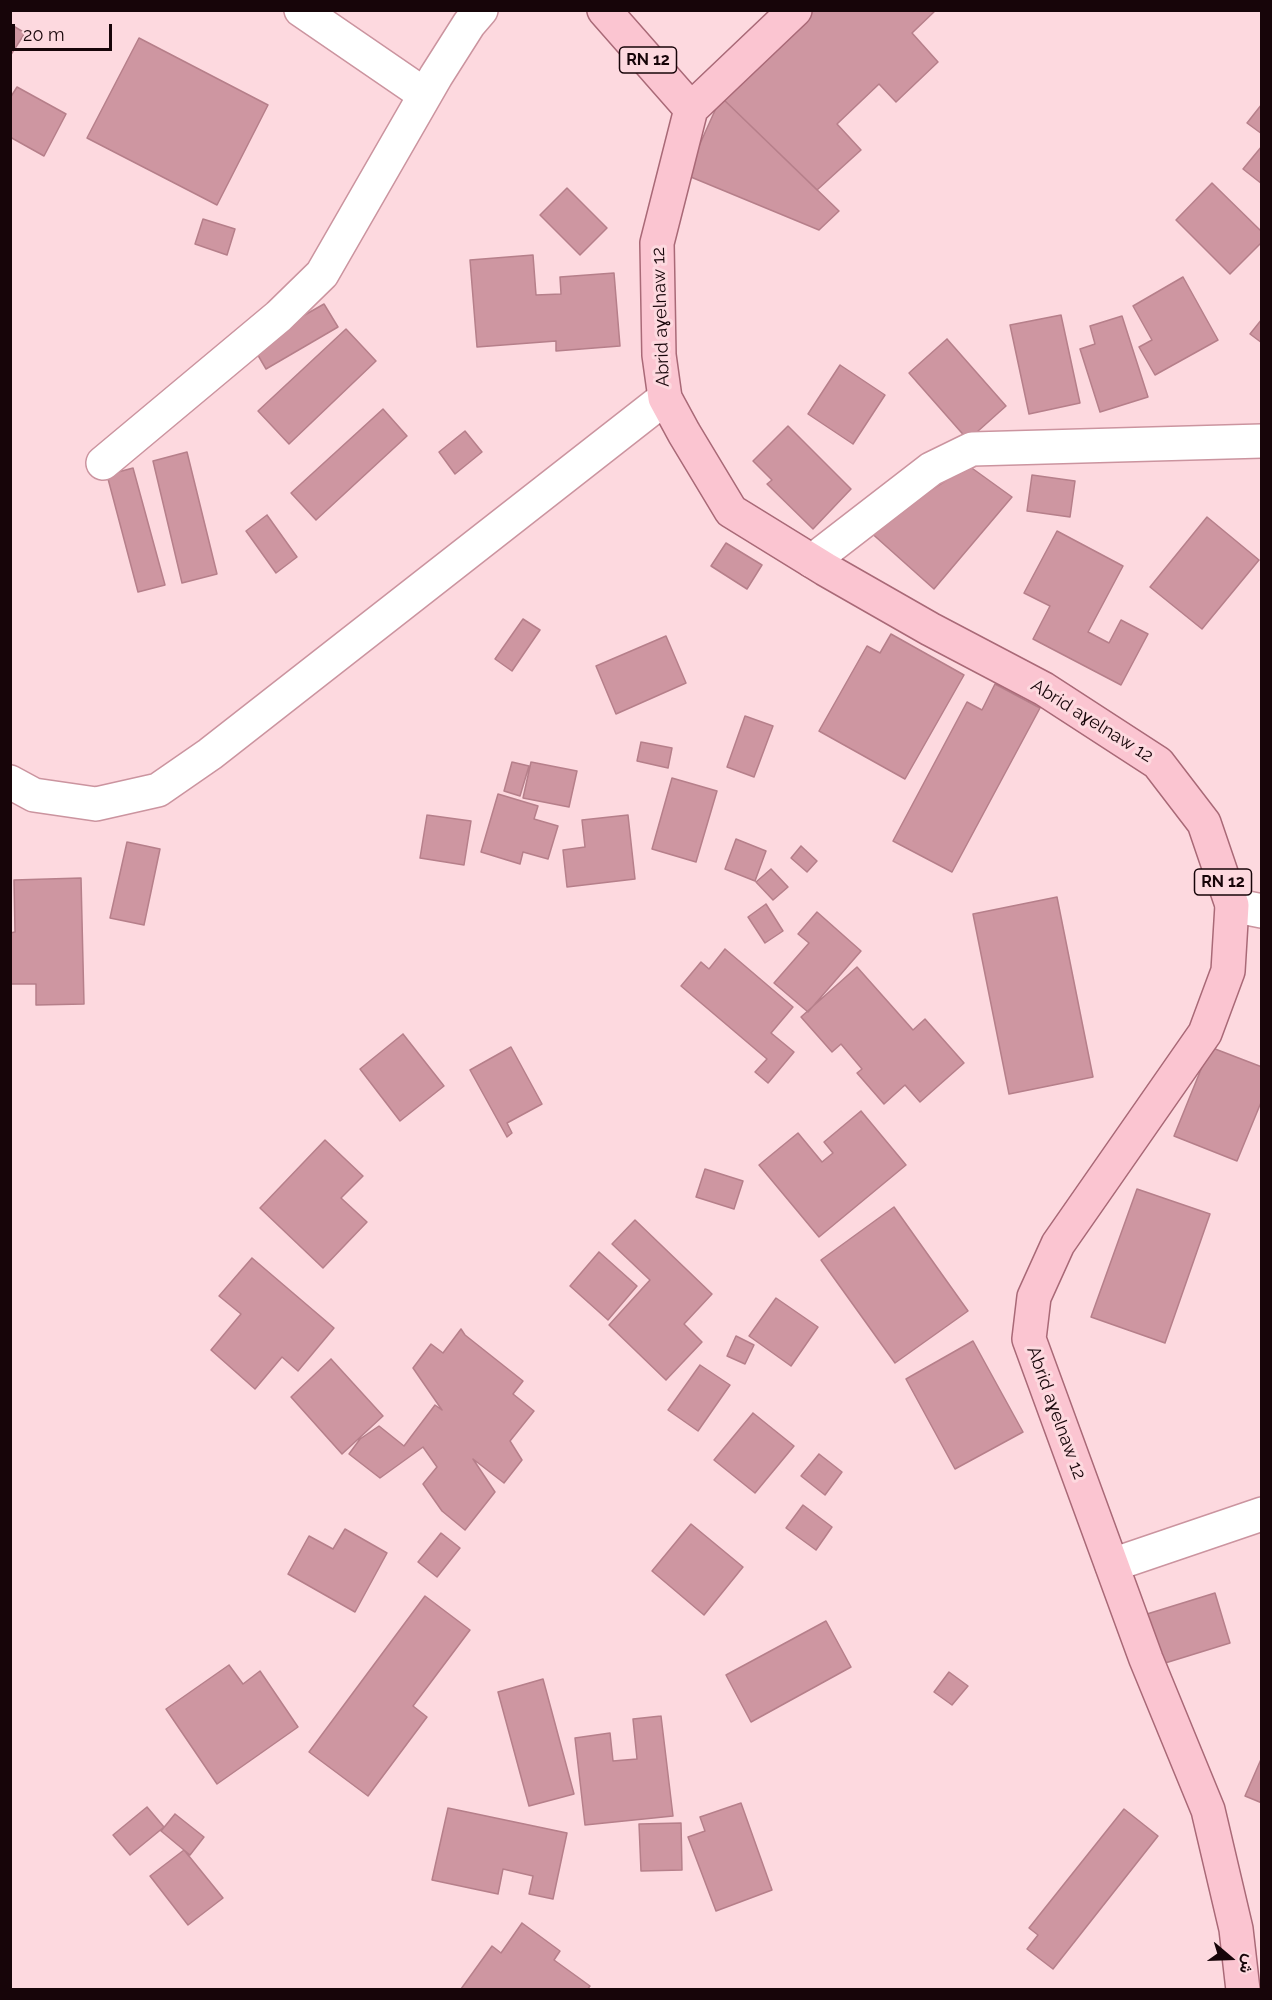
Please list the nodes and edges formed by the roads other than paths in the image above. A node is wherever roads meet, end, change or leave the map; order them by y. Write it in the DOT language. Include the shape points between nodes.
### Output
graph roads {
  1 [pos="301,10"];
  2 [pos="481,10"];
  3 [pos="604,10"];
  4 [pos="795,10"];
  5 [pos="425,95"];
  6 [pos="692,109"];
  7 [pos="665,398"];
  8 [pos="1262,441"];
  9 [pos="103,463"];
  10 [pos="812,561"];
  11 [pos="10,782"];
  12 [pos="1247,908"];
  13 [pos="1262,1514"];
  14 [pos="1112,1565"];
  15 [pos="1243,1989"];
  1 -- 5 [label="street"];
  2 -- 5 [label="street"];
  3 -- 6 [label="main road, RN 12"];
  4 -- 6 [label="main road"];
  5 -- 9 [label="street" via="322,274 279,316"];
  6 -- 7 [label="main road, Abrid aɣelnaw 12 / RN 12" via="657,243 659,355"];
  7 -- 10 [label="main road, Abrid aɣelnaw 12 / RN 12" via="731,511"];
  7 -- 11 [label="street" via="210,754 158,790 96,804 33,795"];
  8 -- 10 [label="street" via="972,450 931,469"];
  10 -- 12 [label="main road, Abrid aɣelnaw 12 / RN 12" via="1044,688 1158,763 1204,823"];
  12 -- 14 [label="main road, Abrid aɣelnaw 12 / RN 12" via="1205,1033 1058,1244 1034,1297 1029,1339"];
  13 -- 14 [label="street"];
  14 -- 15 [label="main road, Abrid aɣelnaw 12 / RN 12" via="1208,1810 1236,1929"];
}
